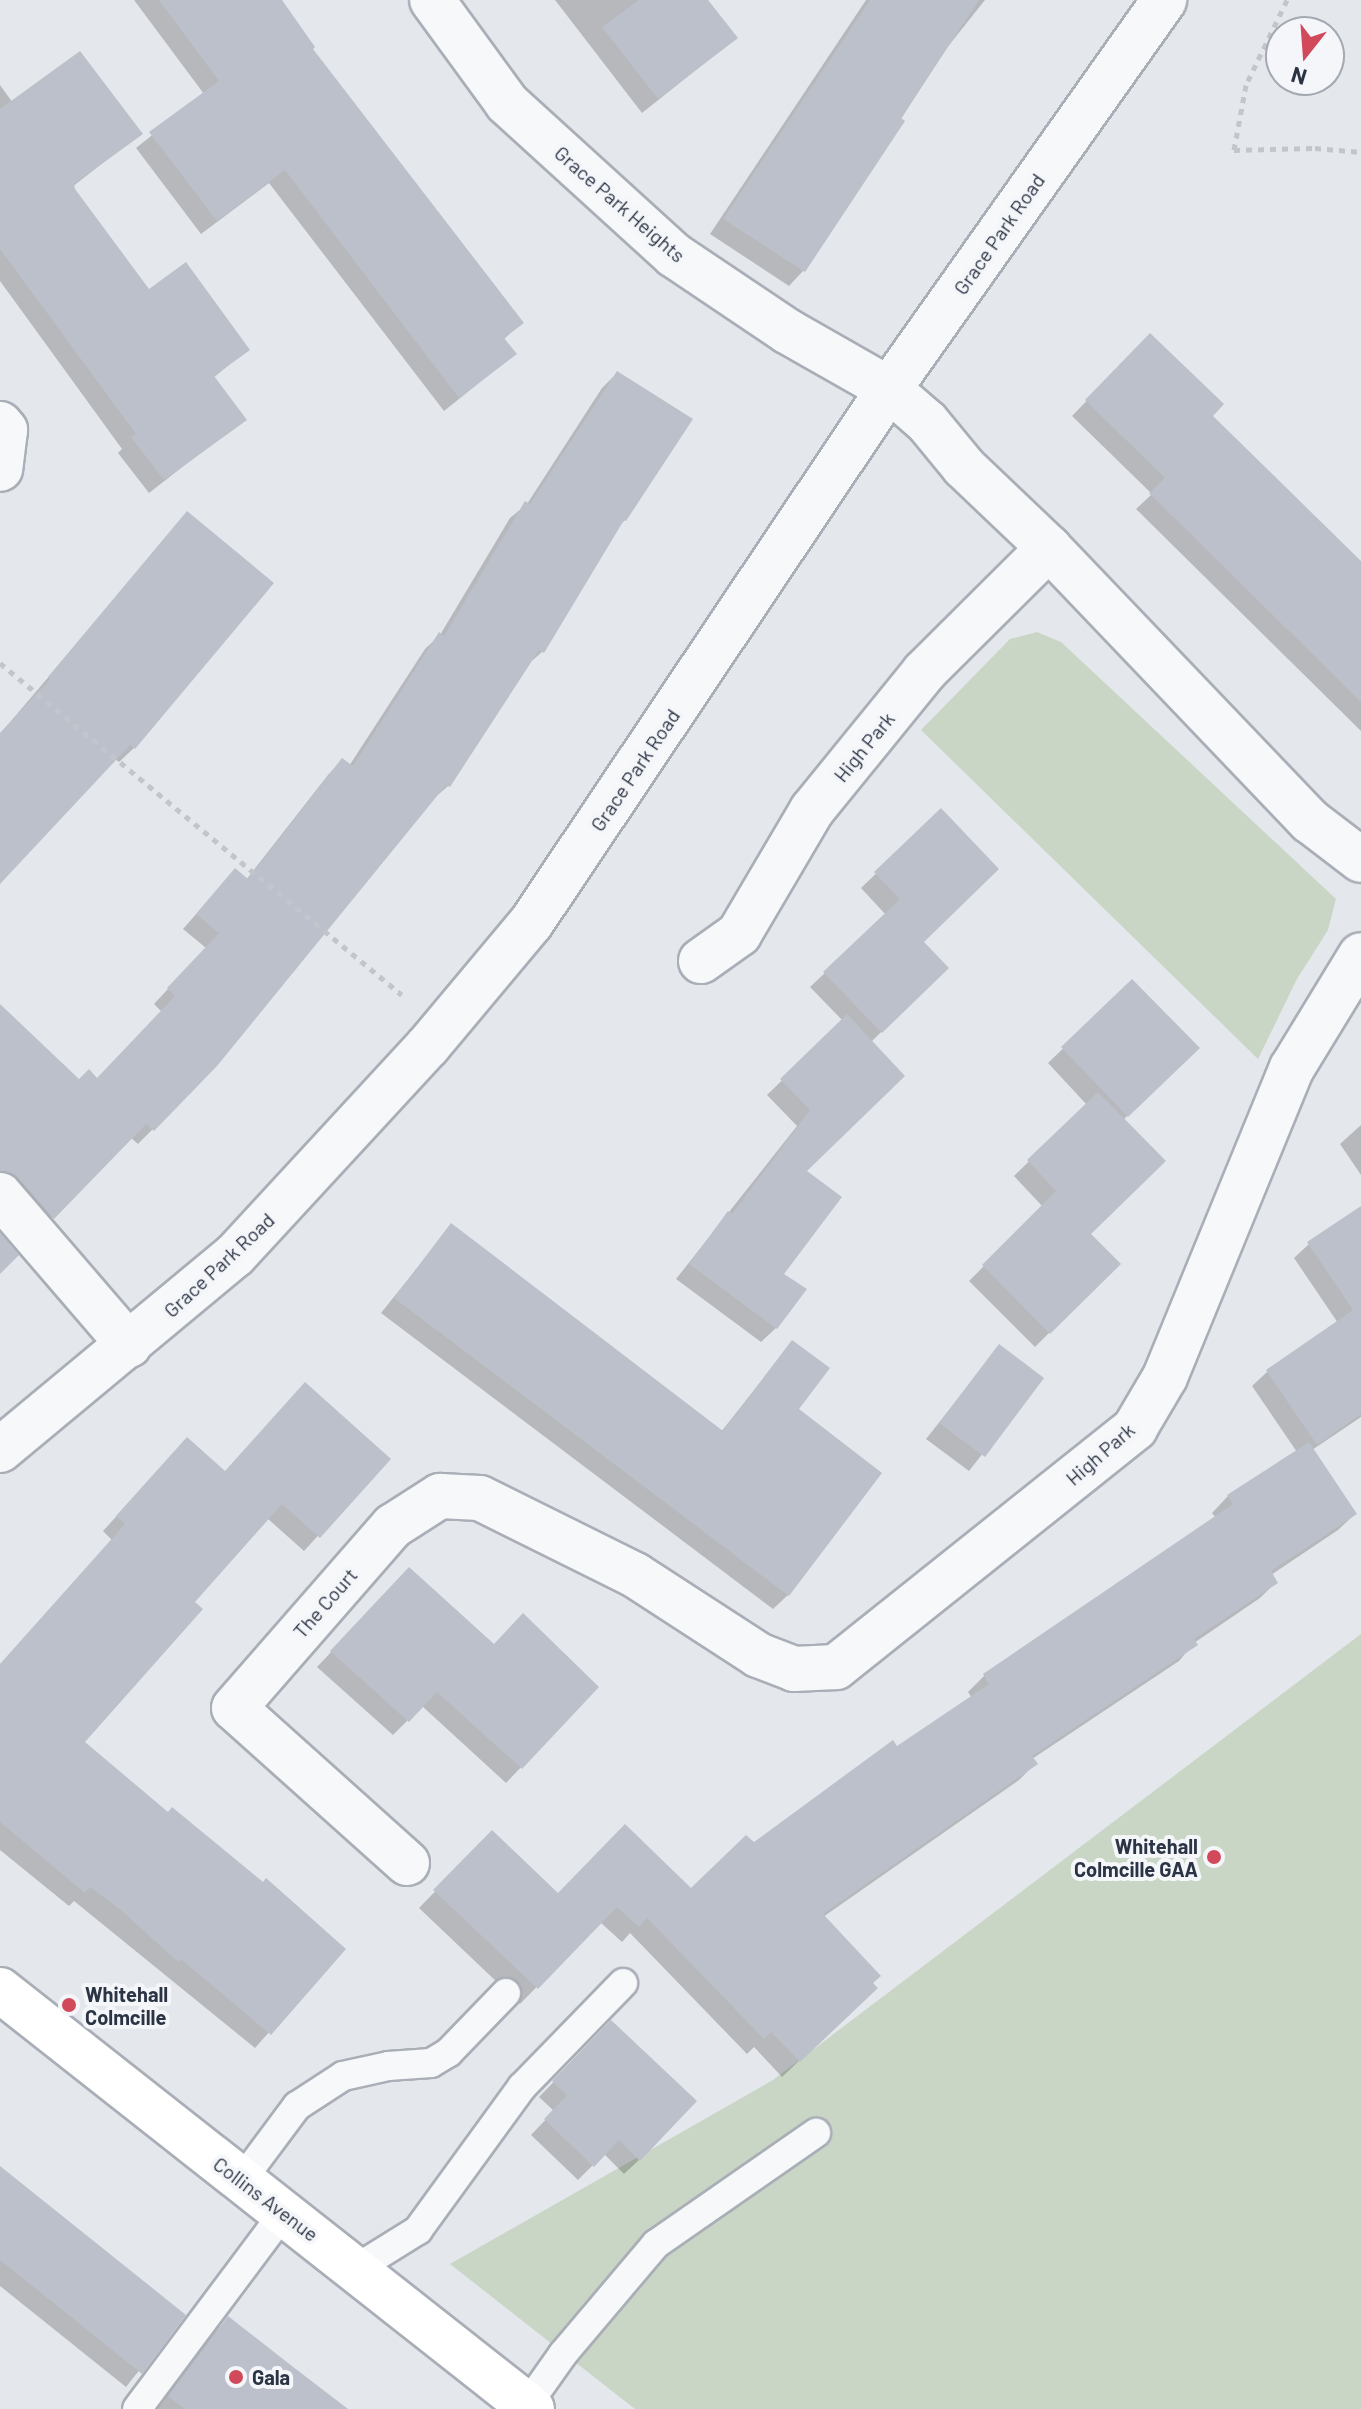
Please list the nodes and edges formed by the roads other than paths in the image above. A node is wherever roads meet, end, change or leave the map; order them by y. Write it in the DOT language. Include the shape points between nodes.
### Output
graph roads {
  1 [pos="432,0"];
  2 [pos="1164,0"];
  3 [pos="889,389"];
  4 [pos="0,424"];
  5 [pos="0,469"];
  6 [pos="1049,548"];
  7 [pos="1361,860"];
  8 [pos="1361,955"];
  9 [pos="701,961"];
  10 [pos="0,1195"];
  11 [pos="129,1345"];
  12 [pos="0,1450"];
  13 [pos="635,1575"];
  14 [pos="407,1863"];
  15 [pos="623,1983"];
  16 [pos="0,1990"];
  17 [pos="506,1993"];
  18 [pos="816,2133"];
  19 [pos="241,2181"];
  20 [pos="283,2214"];
  21 [pos="357,2268"];
  22 [pos="530,2407"];
  23 [pos="137,2409"];
  1 -- 3 [label="street, Grace Park Heights" via="507,103 674,255 787,331"];
  2 -- 3 [label="street, Grace Park Road"];
  3 -- 6 [label="street"];
  3 -- 11 [label="street, Grace Park Road" via="531,923 443,1028 235,1255"];
  4 -- 5 [label="street" via="5,430"];
  6 -- 7 [label="street" via="1310,821"];
  6 -- 9 [label="street, High Park" via="924,672 812,810 739,934"];
  8 -- 13 [label="street, High Park" via="1292,1068 1165,1377 1135,1428 836,1667 794,1669 758,1655"];
  10 -- 11 [label="street"];
  11 -- 12 [label="street, Grace Park Road"];
  13 -- 14 [label="street, The Court" via="480,1498 440,1496 393,1526 234,1708"];
  15 -- 21 [label="lane" via="522,2087 418,2230"];
  16 -- 19 [label="main road, Collins Avenue"];
  17 -- 19 [label="lane" via="449,2052 431,2063 343,2076 297,2106"];
  18 -- 22 [label="lane" via="656,2244 563,2354"];
  19 -- 20 [label="main road, Collins Avenue"];
  20 -- 21 [label="main road, Collins Avenue"];
  20 -- 23 [label="lane"];
  21 -- 22 [label="main road, Collins Avenue"];
}
